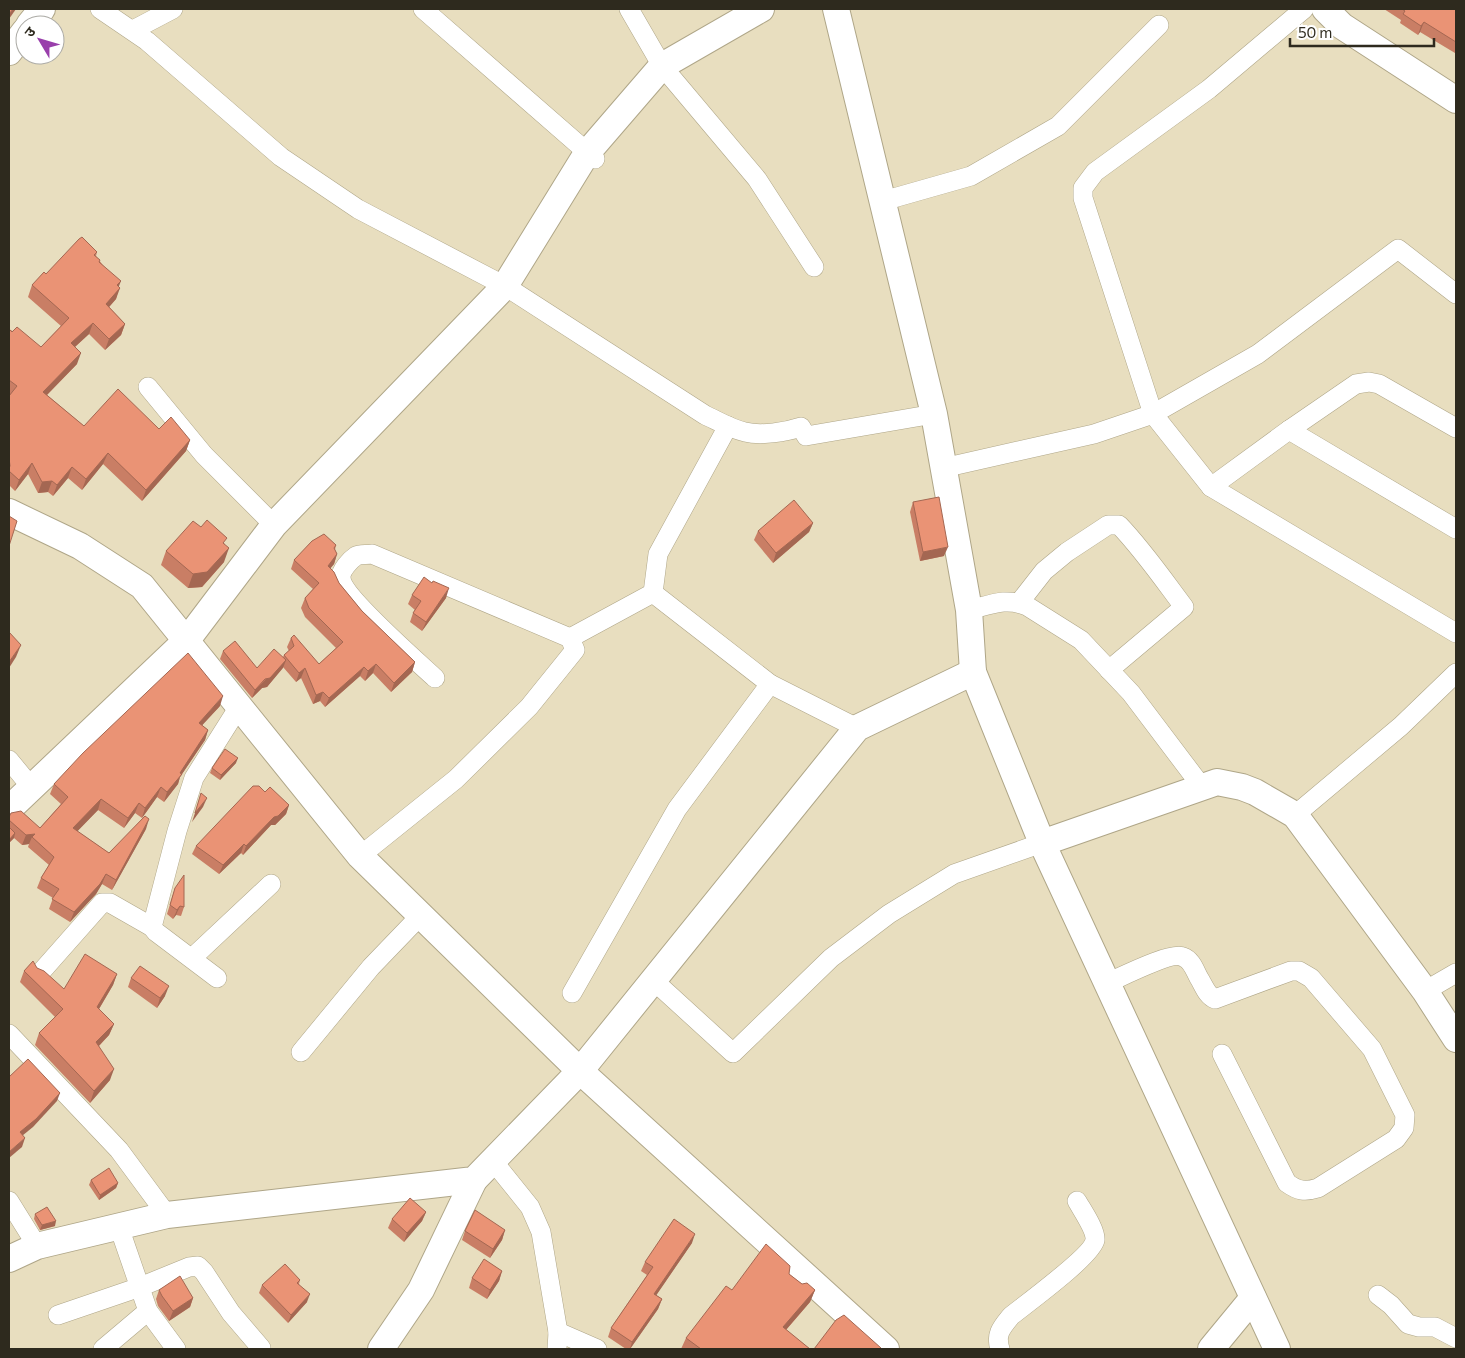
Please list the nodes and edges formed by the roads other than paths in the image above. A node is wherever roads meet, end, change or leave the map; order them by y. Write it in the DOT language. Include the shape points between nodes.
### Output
graph roads {
  1 [pos="100,9"];
  2 [pos="173,9"];
  3 [pos="423,9"];
  4 [pos="628,9"];
  5 [pos="761,9"];
  6 [pos="836,9"];
  7 [pos="1304,9"];
  8 [pos="1324,9"];
  9 [pos="1159,26"];
  10 [pos="133,30"];
  11 [pos="662,66"];
  12 [pos="1456,100"];
  13 [pos="591,156"];
  14 [pos="883,201"];
  15 [pos="814,267"];
  16 [pos="505,286"];
  17 [pos="1456,294"];
  18 [pos="148,387"];
  19 [pos="934,414"];
  20 [pos="1153,414"];
  21 [pos="728,426"];
  22 [pos="1456,428"];
  23 [pos="1289,430"];
  24 [pos="943,468"];
  25 [pos="1211,487"];
  26 [pos="9,512"];
  27 [pos="274,525"];
  28 [pos="1456,529"];
  29 [pos="653,593"];
  30 [pos="1019,602"];
  31 [pos="969,610"];
  32 [pos="1456,633"];
  33 [pos="570,638"];
  34 [pos="187,640"];
  35 [pos="1109,670"];
  36 [pos="973,672"];
  37 [pos="1456,672"];
  38 [pos="435,678"];
  39 [pos="770,684"];
  40 [pos="240,705"];
  41 [pos="857,728"];
  42 [pos="9,760"];
  43 [pos="1202,787"];
  44 [pos="32,788"];
  45 [pos="9,809"];
  46 [pos="1296,815"];
  47 [pos="1042,843"];
  48 [pos="360,856"];
  49 [pos="271,884"];
  50 [pos="421,915"];
  51 [pos="152,927"];
  52 [pos="192,958"];
  53 [pos="41,972"];
  54 [pos="1456,973"];
  55 [pos="217,978"];
  56 [pos="653,980"];
  57 [pos="1107,983"];
  58 [pos="1424,991"];
  59 [pos="572,993"];
  60 [pos="9,1034"];
  61 [pos="1456,1039"];
  62 [pos="301,1052"];
  63 [pos="1222,1054"];
  64 [pos="580,1070"];
  65 [pos="492,1161"];
  66 [pos="474,1180"];
  67 [pos="9,1201"];
  68 [pos="1077,1201"];
  69 [pos="167,1215"];
  70 [pos="119,1226"];
  71 [pos="37,1246"];
  72 [pos="9,1259"];
  73 [pos="140,1287"];
  74 [pos="1378,1295"];
  75 [pos="1253,1298"];
  76 [pos="148,1311"];
  77 [pos="58,1315"];
  78 [pos="1456,1338"];
  79 [pos="558,1341"];
  80 [pos="260,1348"];
  81 [pos="103,1349"];
  82 [pos="176,1349"];
  83 [pos="382,1349"];
  84 [pos="597,1349"];
  85 [pos="886,1349"];
  86 [pos="1000,1349"];
  87 [pos="1211,1349"];
  88 [pos="1277,1349"];
  1 -- 10 [label="street"];
  2 -- 10 [label="street"];
  3 -- 13 [label="street"];
  4 -- 11 [label="street"];
  5 -- 11 [label="street"];
  6 -- 14 [label="street"];
  7 -- 20 [label="street" via="1209,89 1095,172 1083,188 1083,198"];
  8 -- 12 [label="street" via="1342,26"];
  9 -- 14 [label="street" via="1058,126 971,176"];
  10 -- 16 [label="street" via="280,157 358,209"];
  11 -- 13 [label="street"];
  11 -- 15 [label="street" via="757,179"];
  13 -- 16 [label="street"];
  14 -- 19 [label="street"];
  16 -- 21 [label="street"];
  16 -- 27 [label="street"];
  17 -- 20 [label="street" via="1398,249 1258,354"];
  18 -- 27 [label="street" via="204,455"];
  19 -- 21 [label="street" via="806,436 801,427 786,432 747,433"];
  19 -- 24 [label="street"];
  20 -- 24 [label="street" via="1094,434"];
  20 -- 25 [label="street"];
  21 -- 29 [label="street" via="658,554"];
  22 -- 23 [label="street" via="1379,384 1369,382 1356,384"];
  23 -- 25 [label="street"];
  23 -- 28 [label="street"];
  24 -- 31 [label="street"];
  25 -- 32 [label="street"];
  26 -- 34 [label="street" via="80,546 142,586"];
  27 -- 34 [label="street"];
  29 -- 33 [label="street"];
  29 -- 39 [label="street"];
  30 -- 31 [label="street" via="1007,601"];
  30 -- 35 [label="street" via="1081,640"];
  30 -- 35 [label="street" via="1044,571 1067,552 1108,525 1119,525 1184,607"];
  31 -- 36 [label="street"];
  33 -- 38 [label="street" via="372,554 357,556 344,568 341,578 346,590"];
  33 -- 48 [label="street" via="575,650 529,707 456,779"];
  34 -- 40 [label="street"];
  34 -- 44 [label="street"];
  35 -- 43 [label="street" via="1131,693"];
  36 -- 41 [label="street"];
  36 -- 47 [label="street"];
  37 -- 46 [label="street" via="1401,726"];
  39 -- 41 [label="street"];
  39 -- 59 [label="street" via="677,809"];
  40 -- 48 [label="street"];
  40 -- 51 [label="street" via="194,778"];
  41 -- 56 [label="street"];
  42 -- 44 [label="street"];
  43 -- 46 [label="street" via="1217,782 1242,787"];
  43 -- 47 [label="street"];
  44 -- 45 [label="street"];
  46 -- 58 [label="street"];
  47 -- 56 [label="street" via="954,874 889,914 831,958 733,1053"];
  47 -- 57 [label="street"];
  48 -- 50 [label="street"];
  49 -- 52 [label="street"];
  50 -- 62 [label="street" via="371,967"];
  50 -- 64 [label="street"];
  51 -- 52 [label="street"];
  51 -- 53 [label="street" via="110,903 102,903"];
  52 -- 55 [label="street"];
  54 -- 58 [label="street"];
  56 -- 64 [label="street"];
  57 -- 63 [label="street" via="1180,956 1191,963 1209,995 1215,999 1291,971 1305,974 1372,1049 1404,1115 1402,1133 1318,1188 1307,1192 1296,1190 1287,1183"];
  57 -- 75 [label="street"];
  58 -- 61 [label="street"];
  60 -- 69 [label="street" via="119,1150"];
  64 -- 65 [label="street"];
  64 -- 85 [label="street"];
  65 -- 66 [label="street"];
  65 -- 79 [label="street" via="530,1207 540,1232"];
  66 -- 69 [label="street"];
  66 -- 83 [label="street" via="421,1290"];
  67 -- 71 [label="street"];
  68 -- 86 [label="street" via="1091,1227 1094,1243 1080,1260 1007,1321 999,1332 997,1341"];
  69 -- 70 [label="street"];
  70 -- 71 [label="street"];
  70 -- 73 [label="street"];
  71 -- 72 [label="street"];
  73 -- 76 [label="street"];
  73 -- 77 [label="street"];
  73 -- 80 [label="street" via="198,1266"];
  74 -- 78 [label="street" via="1408,1324 1435,1327"];
  75 -- 87 [label="street"];
  75 -- 88 [label="street"];
  76 -- 81 [label="street"];
  76 -- 82 [label="street"];
  79 -- 84 [label="street"];
}
